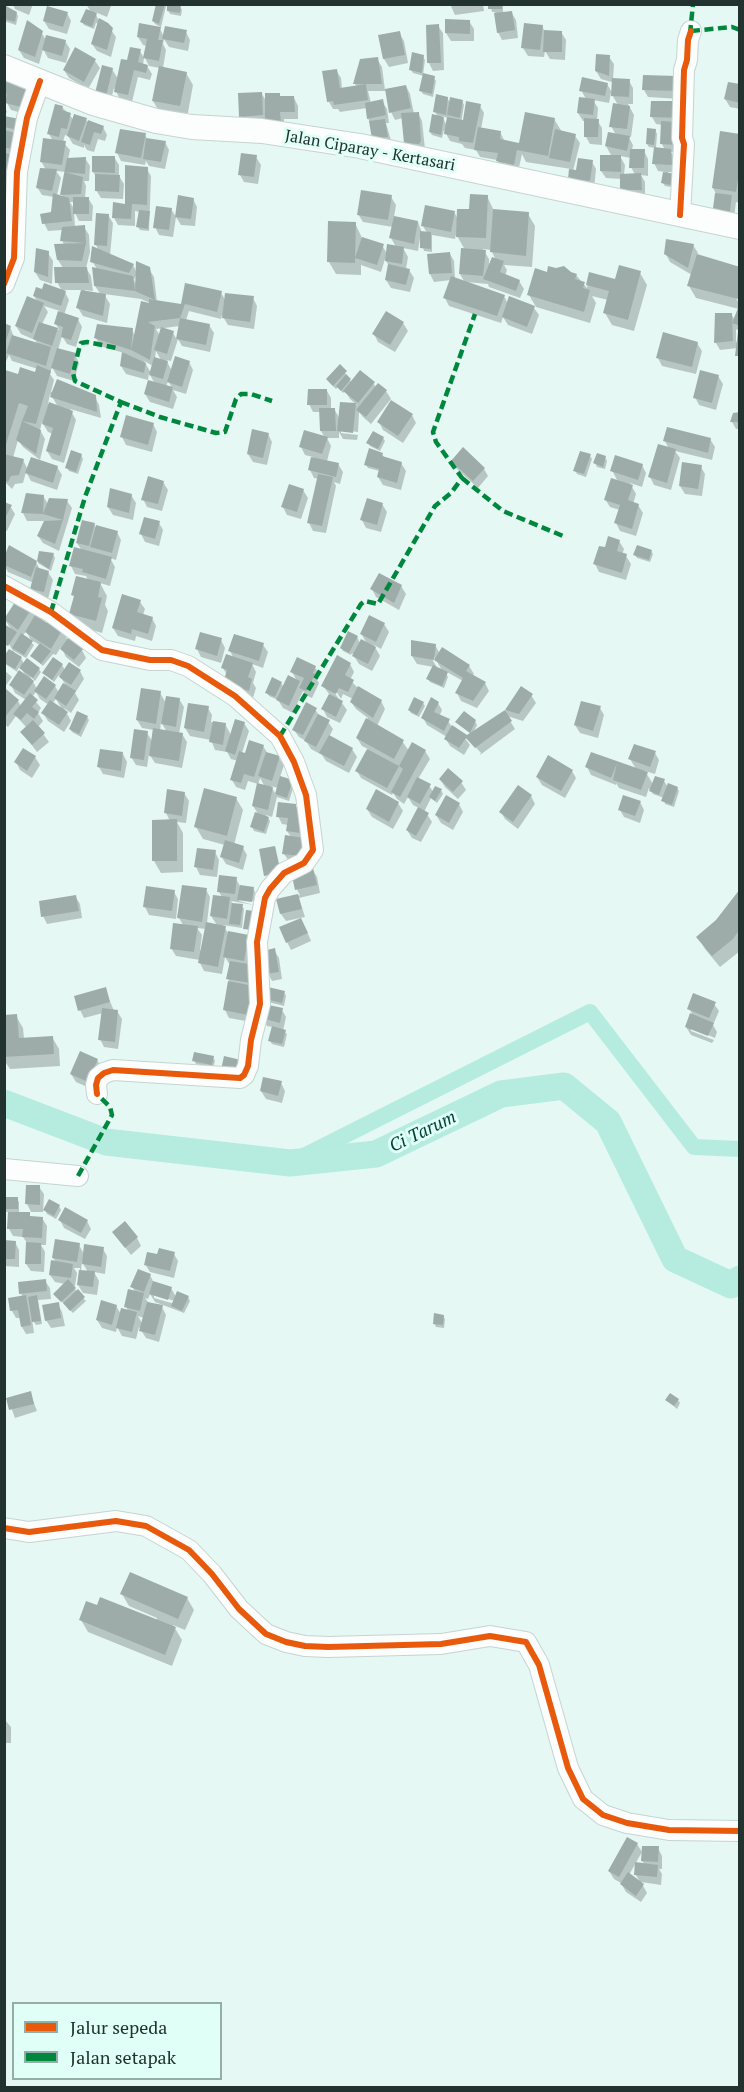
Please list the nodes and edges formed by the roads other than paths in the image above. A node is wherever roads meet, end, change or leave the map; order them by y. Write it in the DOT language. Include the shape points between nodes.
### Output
graph roads {
  1 [pos="691,31"];
  2 [pos="4,67"];
  3 [pos="40,81"];
  4 [pos="681,215"];
  5 [pos="740,227"];
  6 [pos="4,284"];
  7 [pos="4,585"];
  8 [pos="97,1094"];
  9 [pos="4,1169"];
  10 [pos="78,1176"];
  11 [pos="4,1528"];
  12 [pos="740,1831"];
  1 -- 4 [label="street" via="684,70"];
  2 -- 3 [label="main road, Jalan Ciparay - Kertasari"];
  3 -- 4 [label="main road, Jalan Ciparay - Kertasari" via="93,103 156,121 360,146"];
  3 -- 6 [label="street" via="27,118 17,172 14,258"];
  4 -- 5 [label="main road, Jalan Ciparay - Kertasari"];
  7 -- 8 [label="street" via="51,612 102,650 150,660 171,660 188,666 234,696 280,736 306,795 313,850 304,863 284,873 265,898 257,942 260,1004 243,1075 240,1078 113,1070 98,1078"];
  9 -- 10 [label="street"];
  11 -- 12 [label="street" via="28,1532 116,1521 146,1526 189,1550 266,1634 304,1646 441,1644 490,1636 526,1642 539,1665 568,1768 583,1799 603,1815 627,1824 669,1830"];
}
